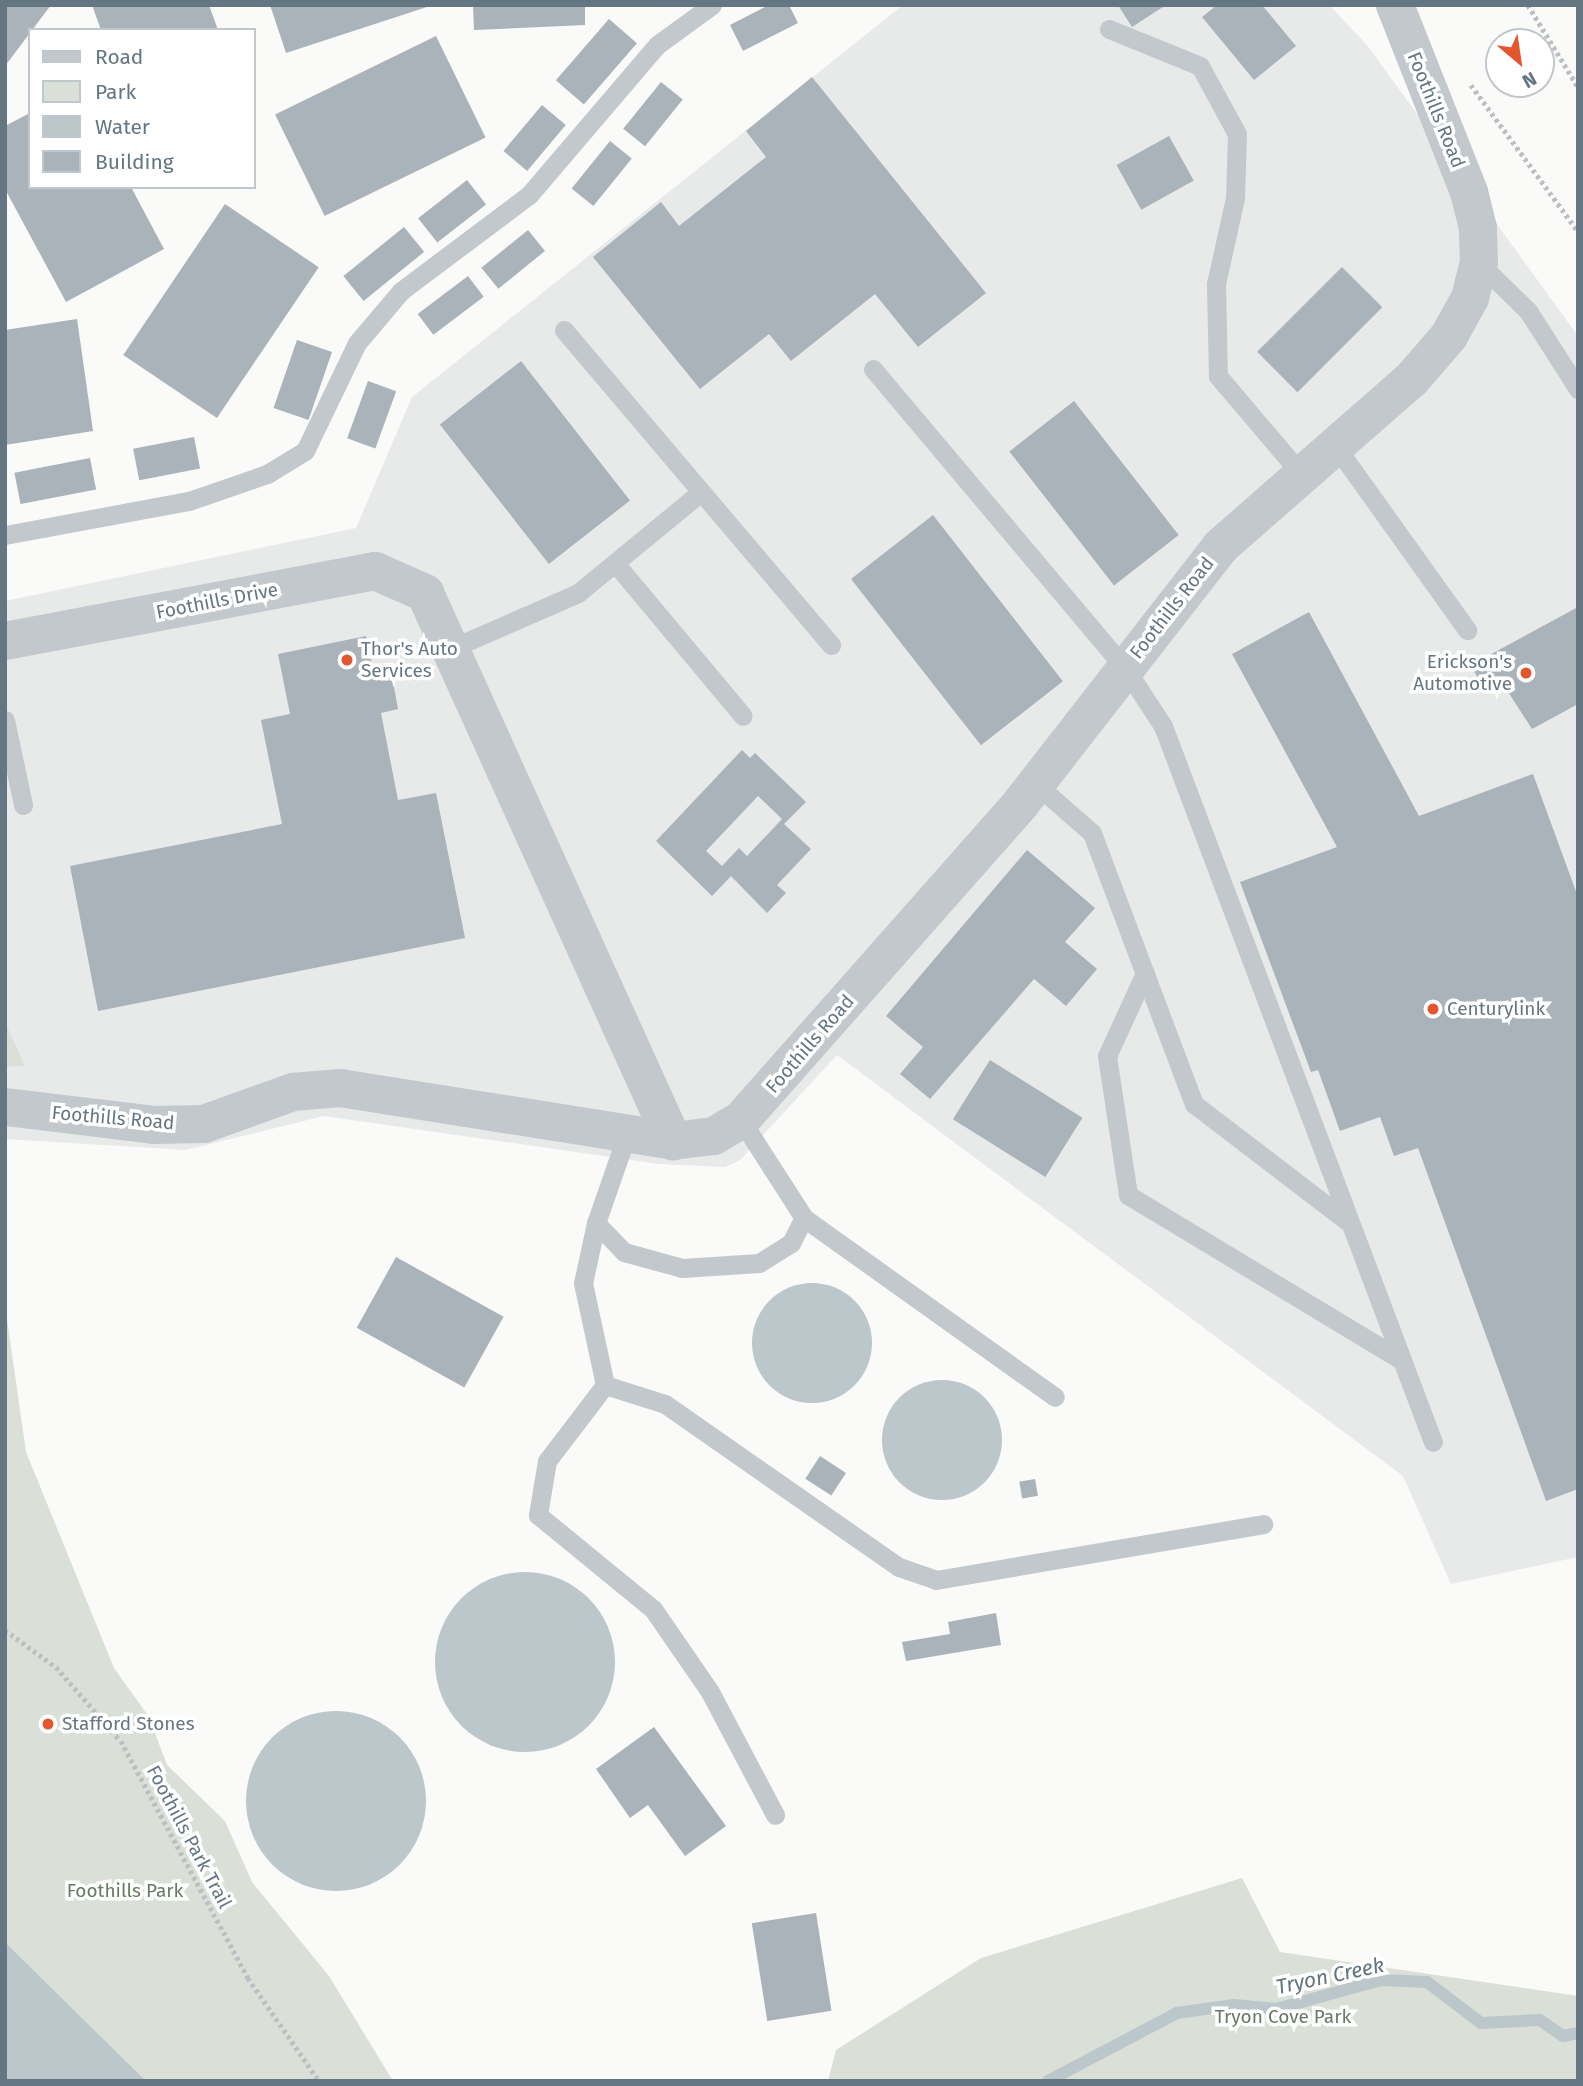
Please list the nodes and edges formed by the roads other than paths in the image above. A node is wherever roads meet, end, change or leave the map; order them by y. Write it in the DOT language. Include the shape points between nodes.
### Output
graph roads {
  1 [pos="712,5"];
  2 [pos="1395,5"];
  3 [pos="1109,29"];
  4 [pos="1479,263"];
  5 [pos="564,330"];
  6 [pos="873,369"];
  7 [pos="1578,389"];
  8 [pos="1334,444"];
  9 [pos="1301,474"];
  10 [pos="701,492"];
  11 [pos="5,535"];
  12 [pos="615,564"];
  13 [pos="1467,630"];
  14 [pos="5,641"];
  15 [pos="831,645"];
  16 [pos="450,649"];
  17 [pos="1125,668"];
  18 [pos="743,716"];
  19 [pos="5,720"];
  20 [pos="1036,784"];
  21 [pos="23,804"];
  22 [pos="1145,973"];
  23 [pos="6,1107"];
  24 [pos="741,1120"];
  25 [pos="627,1134"];
  26 [pos="673,1141"];
  27 [pos="804,1218"];
  28 [pos="1348,1222"];
  29 [pos="596,1223"];
  30 [pos="1401,1360"];
  31 [pos="605,1385"];
  32 [pos="1055,1397"];
  33 [pos="1433,1442"];
  34 [pos="1263,1524"];
  35 [pos="775,1815"];
  1 -- 11 [label="lane" via="657,45 529,195 401,291 357,344 304,451 267,474 189,501"];
  2 -- 4 [label="street, Foothills Road" via="1469,192"];
  3 -- 9 [label="lane" via="1200,66 1237,134 1236,198 1216,285 1218,376"];
  4 -- 7 [label="lane" via="1528,311"];
  4 -- 8 [label="street, Foothills Road" via="1470,298 1449,336 1412,379"];
  5 -- 10 [label="lane"];
  6 -- 17 [label="lane"];
  8 -- 9 [label="street, Foothills Road"];
  8 -- 13 [label="lane"];
  9 -- 17 [label="street, Foothills Road" via="1220,547"];
  10 -- 12 [label="lane"];
  10 -- 15 [label="lane"];
  12 -- 16 [label="lane" via="578,593"];
  12 -- 18 [label="lane"];
  14 -- 16 [label="street, Foothills Drive" via="375,571 425,593"];
  16 -- 26 [label="street"];
  17 -- 20 [label="street, Foothills Road"];
  17 -- 28 [label="lane" via="1163,726"];
  19 -- 21 [label="lane"];
  20 -- 22 [label="lane" via="1092,833"];
  20 -- 24 [label="street, Foothills Road"];
  22 -- 28 [label="lane" via="1194,1104"];
  22 -- 30 [label="lane" via="1107,1056 1128,1195"];
  23 -- 25 [label="street, Foothills Road" via="154,1125 204,1124 293,1093 340,1088"];
  24 -- 26 [label="street, Foothills Road" via="714,1136"];
  24 -- 27 [label="lane"];
  25 -- 26 [label="street, Foothills Road"];
  25 -- 29 [label="lane"];
  27 -- 29 [label="lane" via="791,1243 759,1263 682,1268 624,1252"];
  27 -- 32 [label="lane"];
  28 -- 30 [label="lane"];
  29 -- 31 [label="lane" via="583,1283"];
  30 -- 33 [label="lane"];
  31 -- 34 [label="lane" via="665,1404 899,1567 936,1580"];
  31 -- 35 [label="lane" via="547,1461 538,1515 653,1609 710,1692"];
}
